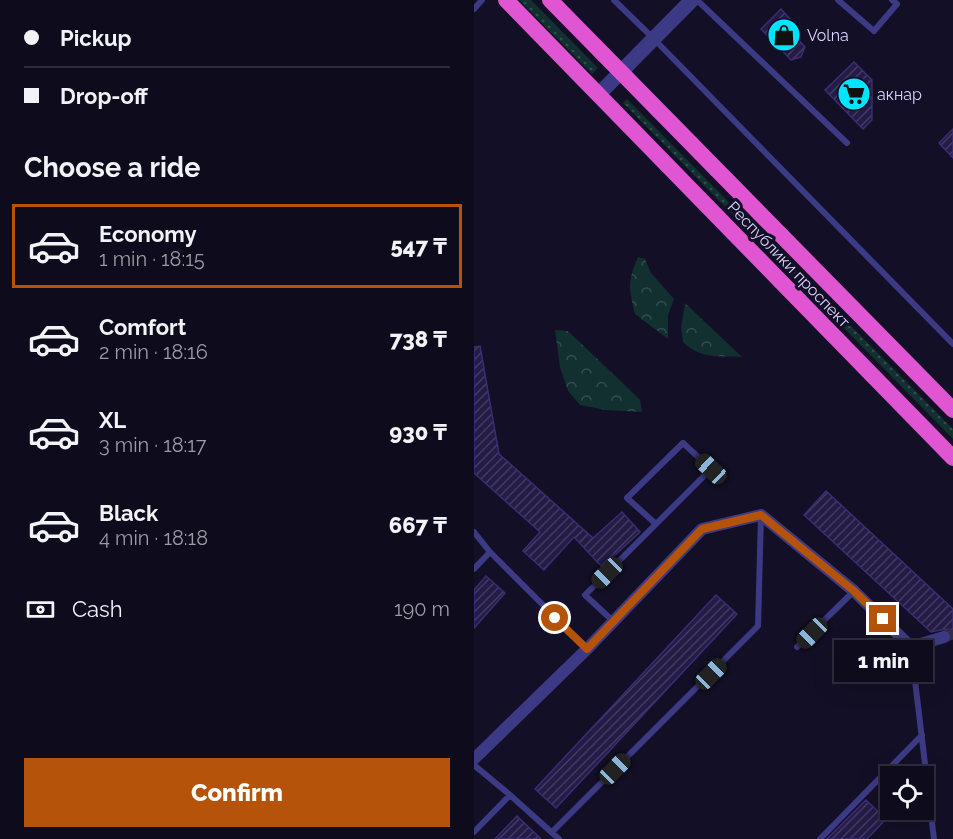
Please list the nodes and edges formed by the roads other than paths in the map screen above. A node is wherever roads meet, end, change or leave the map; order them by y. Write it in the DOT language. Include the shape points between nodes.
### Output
graph roads {
  1 [pos="482,0"];
  2 [pos="506,0"];
  3 [pos="550,0"];
  4 [pos="614,0"];
  5 [pos="692,0"];
  6 [pos="697,0"];
  7 [pos="838,0"];
  8 [pos="892,0"];
  9 [pos="474,9"];
  10 [pos="653,38"];
  11 [pos="622,72"];
  12 [pos="598,95"];
  13 [pos="847,143"];
  14 [pos="953,344"];
  15 [pos="953,410"];
  16 [pos="953,458"];
  17 [pos="761,515"];
  18 [pos="656,524"];
  19 [pos="474,532"];
  20 [pos="490,552"];
  21 [pos="474,569"];
  22 [pos="854,591"];
  23 [pos="613,621"];
  24 [pos="944,637"];
  25 [pos="911,646"];
  26 [pos="797,647"];
  27 [pos="587,649"];
  28 [pos="922,735"];
  29 [pos="474,759"];
  30 [pos="474,765"];
  31 [pos="510,795"];
  32 [pos="474,832"];
  33 [pos="552,832"];
  34 [pos="934,838"];
  35 [pos="559,839"];
  36 [pos="820,839"];
  1 -- 9 [label="lane"];
  2 -- 12 [label="highway, Республики проспект"];
  3 -- 11 [label="highway, Республики проспект"];
  4 -- 10 [label="lane"];
  5 -- 10 [label="street"];
  6 -- 13 [label="lane"];
  7 -- 8 [label="lane" via="874,31 897,4"];
  10 -- 11 [label="street"];
  10 -- 14 [label="lane"];
  11 -- 12 [label="street"];
  11 -- 15 [label="highway, Республики проспект"];
  12 -- 16 [label="highway, Республики проспект"];
  17 -- 22 [label="street"];
  17 -- 23 [label="street" via="702,529"];
  17 -- 33 [label="lane" via="758,626"];
  18 -- 18 [label="lane" via="711,469 683,443 627,498"];
  18 -- 23 [label="lane" via="585,595"];
  19 -- 20 [label="lane"];
  20 -- 21 [label="lane"];
  20 -- 27 [label="lane"];
  22 -- 25 [label="street"];
  22 -- 26 [label="lane"];
  23 -- 27 [label="street"];
  24 -- 25 [label="street"];
  25 -- 28 [label="lane"];
  27 -- 29 [label="street"];
  28 -- 34 [label="lane"];
  28 -- 36 [label="lane"];
  30 -- 31 [label="lane"];
  31 -- 32 [label="lane"];
  31 -- 33 [label="lane"];
  33 -- 35 [label="lane"];
}
